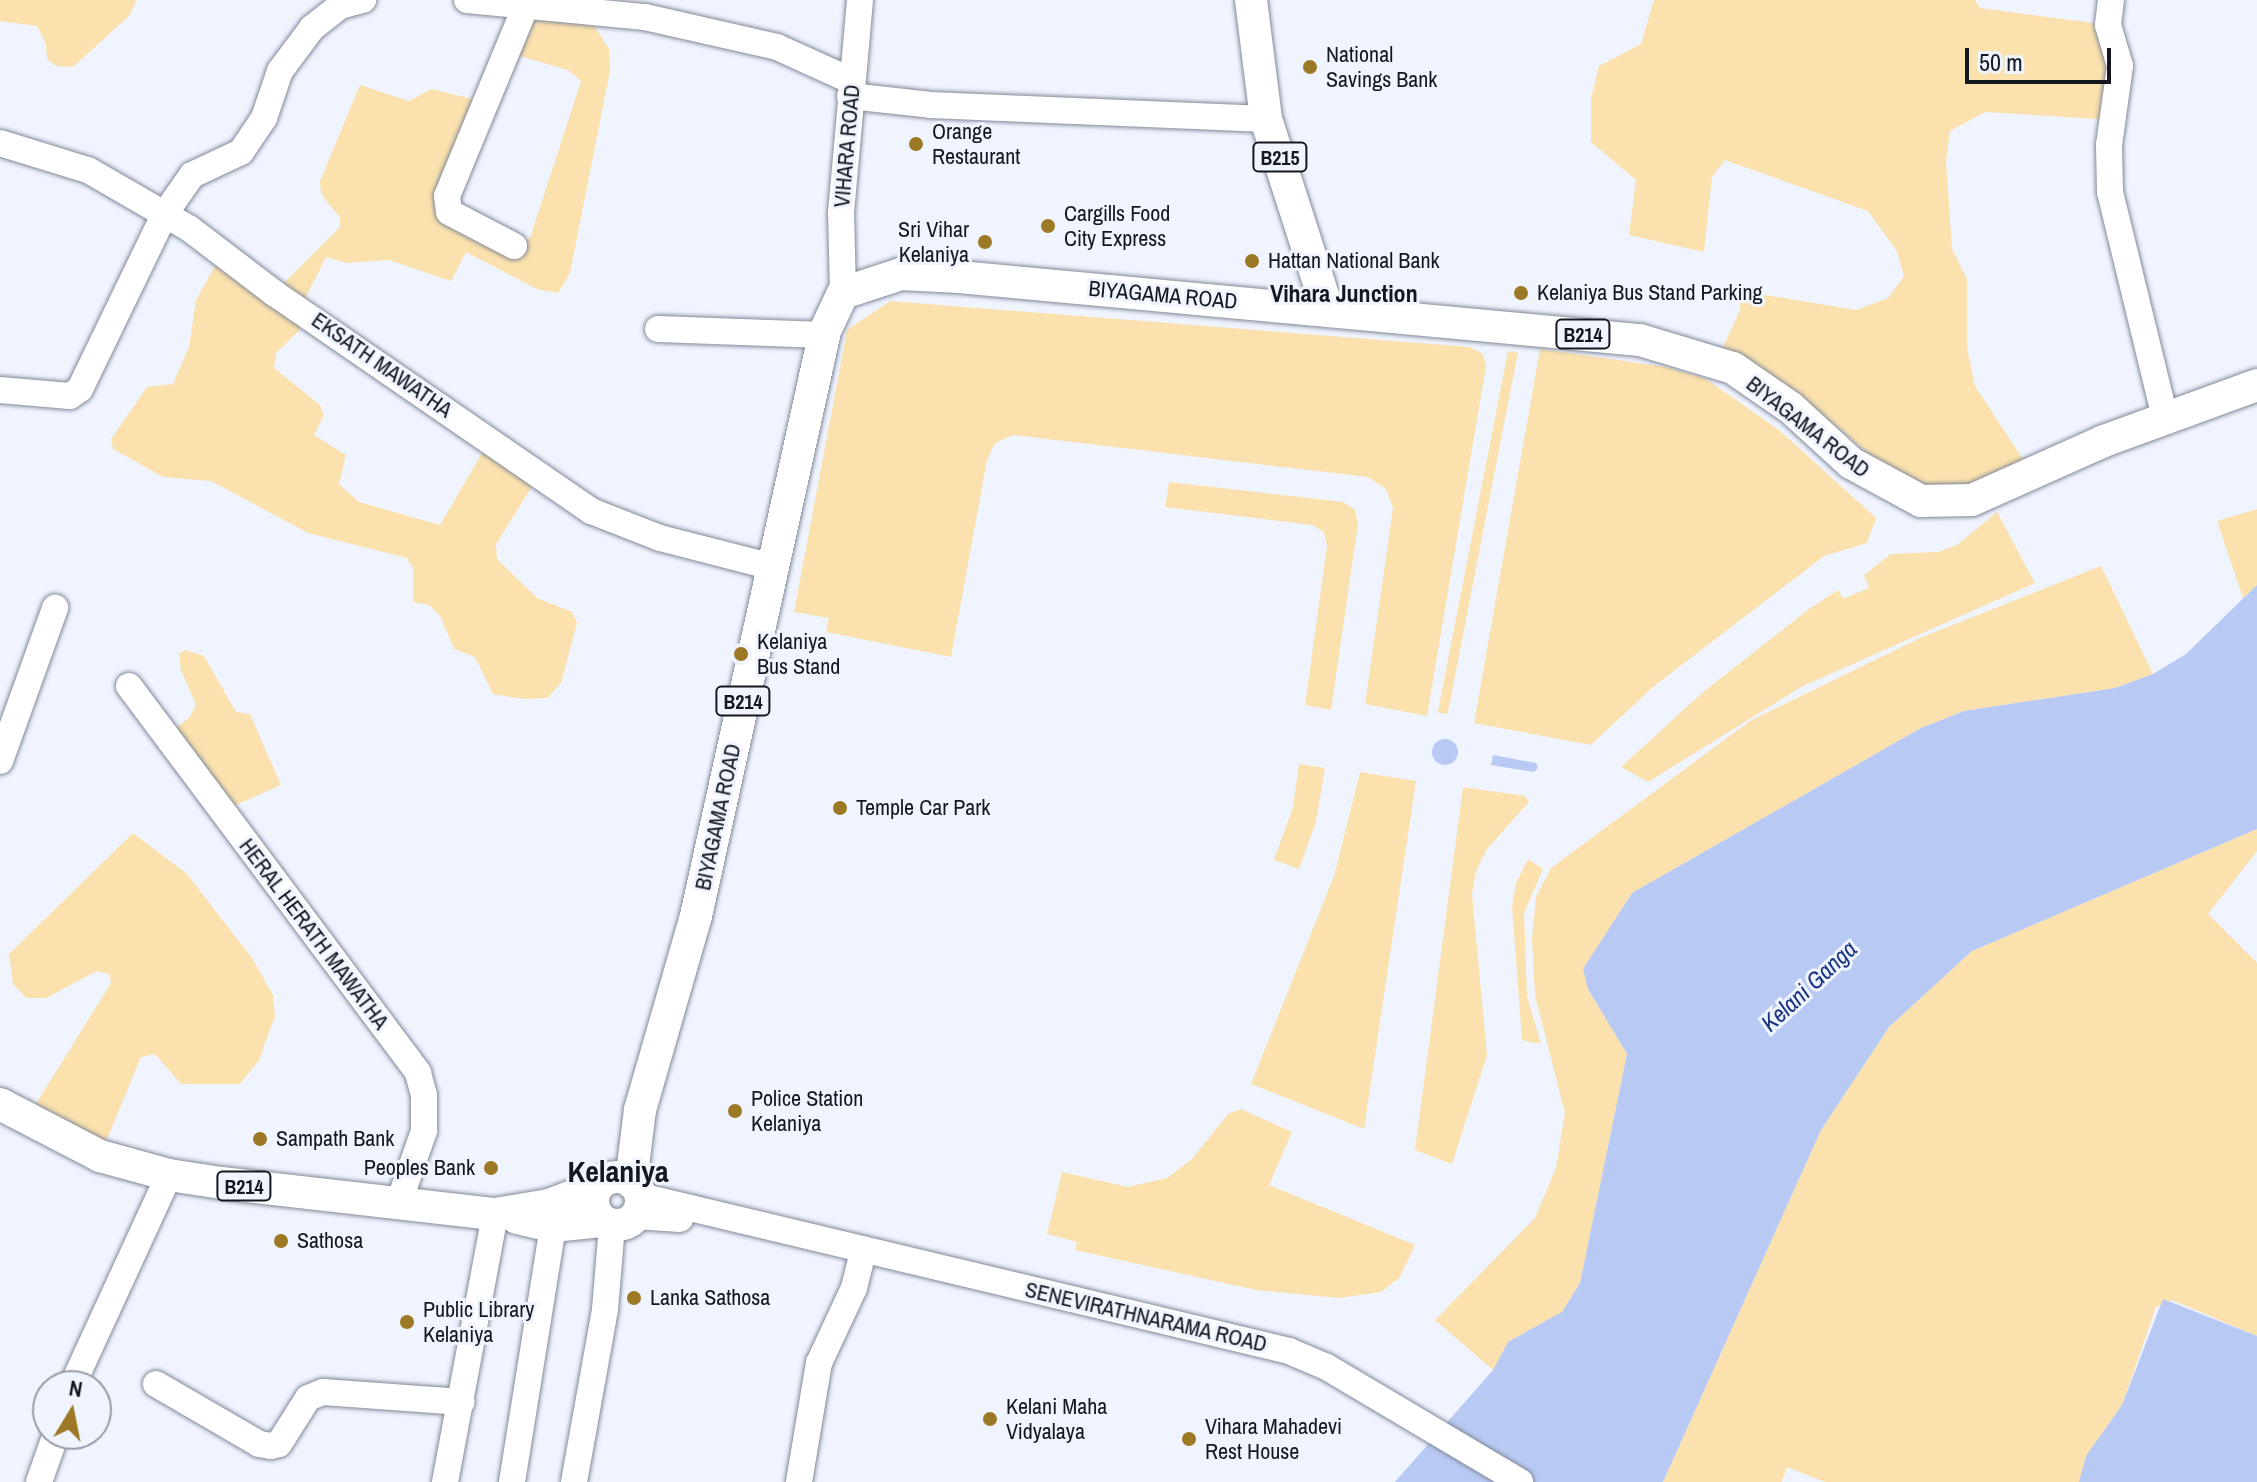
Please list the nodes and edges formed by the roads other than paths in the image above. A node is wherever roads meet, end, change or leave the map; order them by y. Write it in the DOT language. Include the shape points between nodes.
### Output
graph roads {
  1 [pos="363,0"];
  2 [pos="467,0"];
  3 [pos="860,0"];
  4 [pos="1251,0"];
  5 [pos="2111,0"];
  6 [pos="525,8"];
  7 [pos="646,8"];
  8 [pos="851,89"];
  9 [pos="1266,119"];
  10 [pos="0,143"];
  11 [pos="164,215"];
  12 [pos="514,246"];
  13 [pos="843,293"];
  14 [pos="1328,311"];
  15 [pos="658,329"];
  16 [pos="824,335"];
  17 [pos="2257,385"];
  18 [pos="0,390"];
  19 [pos="2165,418"];
  20 [pos="773,567"];
  21 [pos="55,608"];
  22 [pos="129,686"];
  23 [pos="0,761"];
  24 [pos="0,1104"];
  25 [pos="169,1175"];
  26 [pos="618,1201"];
  27 [pos="398,1205"];
  28 [pos="499,1214"];
  29 [pos="553,1226"];
  30 [pos="863,1251"];
  31 [pos="79,1370"];
  32 [pos="156,1384"];
  33 [pos="462,1402"];
  34 [pos="50,1450"];
  35 [pos="39,1482"];
  36 [pos="445,1482"];
  37 [pos="512,1482"];
  38 [pos="574,1482"];
  39 [pos="799,1482"];
  40 [pos="1520,1482"];
  1 -- 11 [label="street" via="340,6 312,28 280,71 264,118 241,152 192,175"];
  2 -- 6 [label="street"];
  3 -- 8 [label="street, VIHARA ROAD"];
  4 -- 9 [label="main road, B215"];
  5 -- 19 [label="street" via="2108,25 2120,66 2109,145 2110,192"];
  6 -- 7 [label="street"];
  6 -- 12 [label="street" via="447,196 449,212"];
  7 -- 8 [label="street" via="777,47"];
  8 -- 9 [label="street" via="931,105"];
  8 -- 13 [label="street, VIHARA ROAD" via="841,213"];
  9 -- 14 [label="main road, B215"];
  10 -- 11 [label="street, EKSATH MAWATHA" via="88,170"];
  11 -- 18 [label="street" via="80,389 70,396"];
  11 -- 20 [label="street, EKSATH MAWATHA" via="591,511 660,538"];
  13 -- 14 [label="main road, BIYAGAMA ROAD / B214" via="901,274"];
  13 -- 16 [label="main road, BIYAGAMA ROAD / B214"];
  14 -- 19 [label="main road, BIYAGAMA ROAD / B214" via="1640,340 1705,356 1733,368 1791,408 1876,480 1921,501 1972,500"];
  15 -- 16 [label="street"];
  16 -- 20 [label="main road, BIYAGAMA ROAD / B214"];
  17 -- 19 [label="main road, BIYAGAMA ROAD / B214"];
  20 -- 26 [label="main road, BIYAGAMA ROAD / B214" via="696,916"];
  21 -- 23 [label="street"];
  22 -- 27 [label="street, HERAL HERATH MAWATHA" via="418,1073 424,1131"];
  24 -- 25 [label="main road, B214" via="100,1156"];
  25 -- 27 [label="main road, B214"];
  25 -- 31 [label="street"];
  26 -- 28 [label="main road, B214"];
  26 -- 29 [label="main road, B214"];
  26 -- 30 [label="street, SENEVIRATHNARAMA ROAD"];
  26 -- 38 [label="street"];
  27 -- 28 [label="main road, B214"];
  28 -- 29 [label="main road, B214"];
  28 -- 33 [label="street"];
  29 -- 37 [label="street"];
  30 -- 39 [label="street" via="854,1288 819,1363"];
  30 -- 40 [label="street, SENEVIRATHNARAMA ROAD" via="1289,1351 1325,1366"];
  32 -- 33 [label="street" via="271,1446 279,1444 313,1394"];
  33 -- 36 [label="street"];
  34 -- 35 [label="street"];
}
